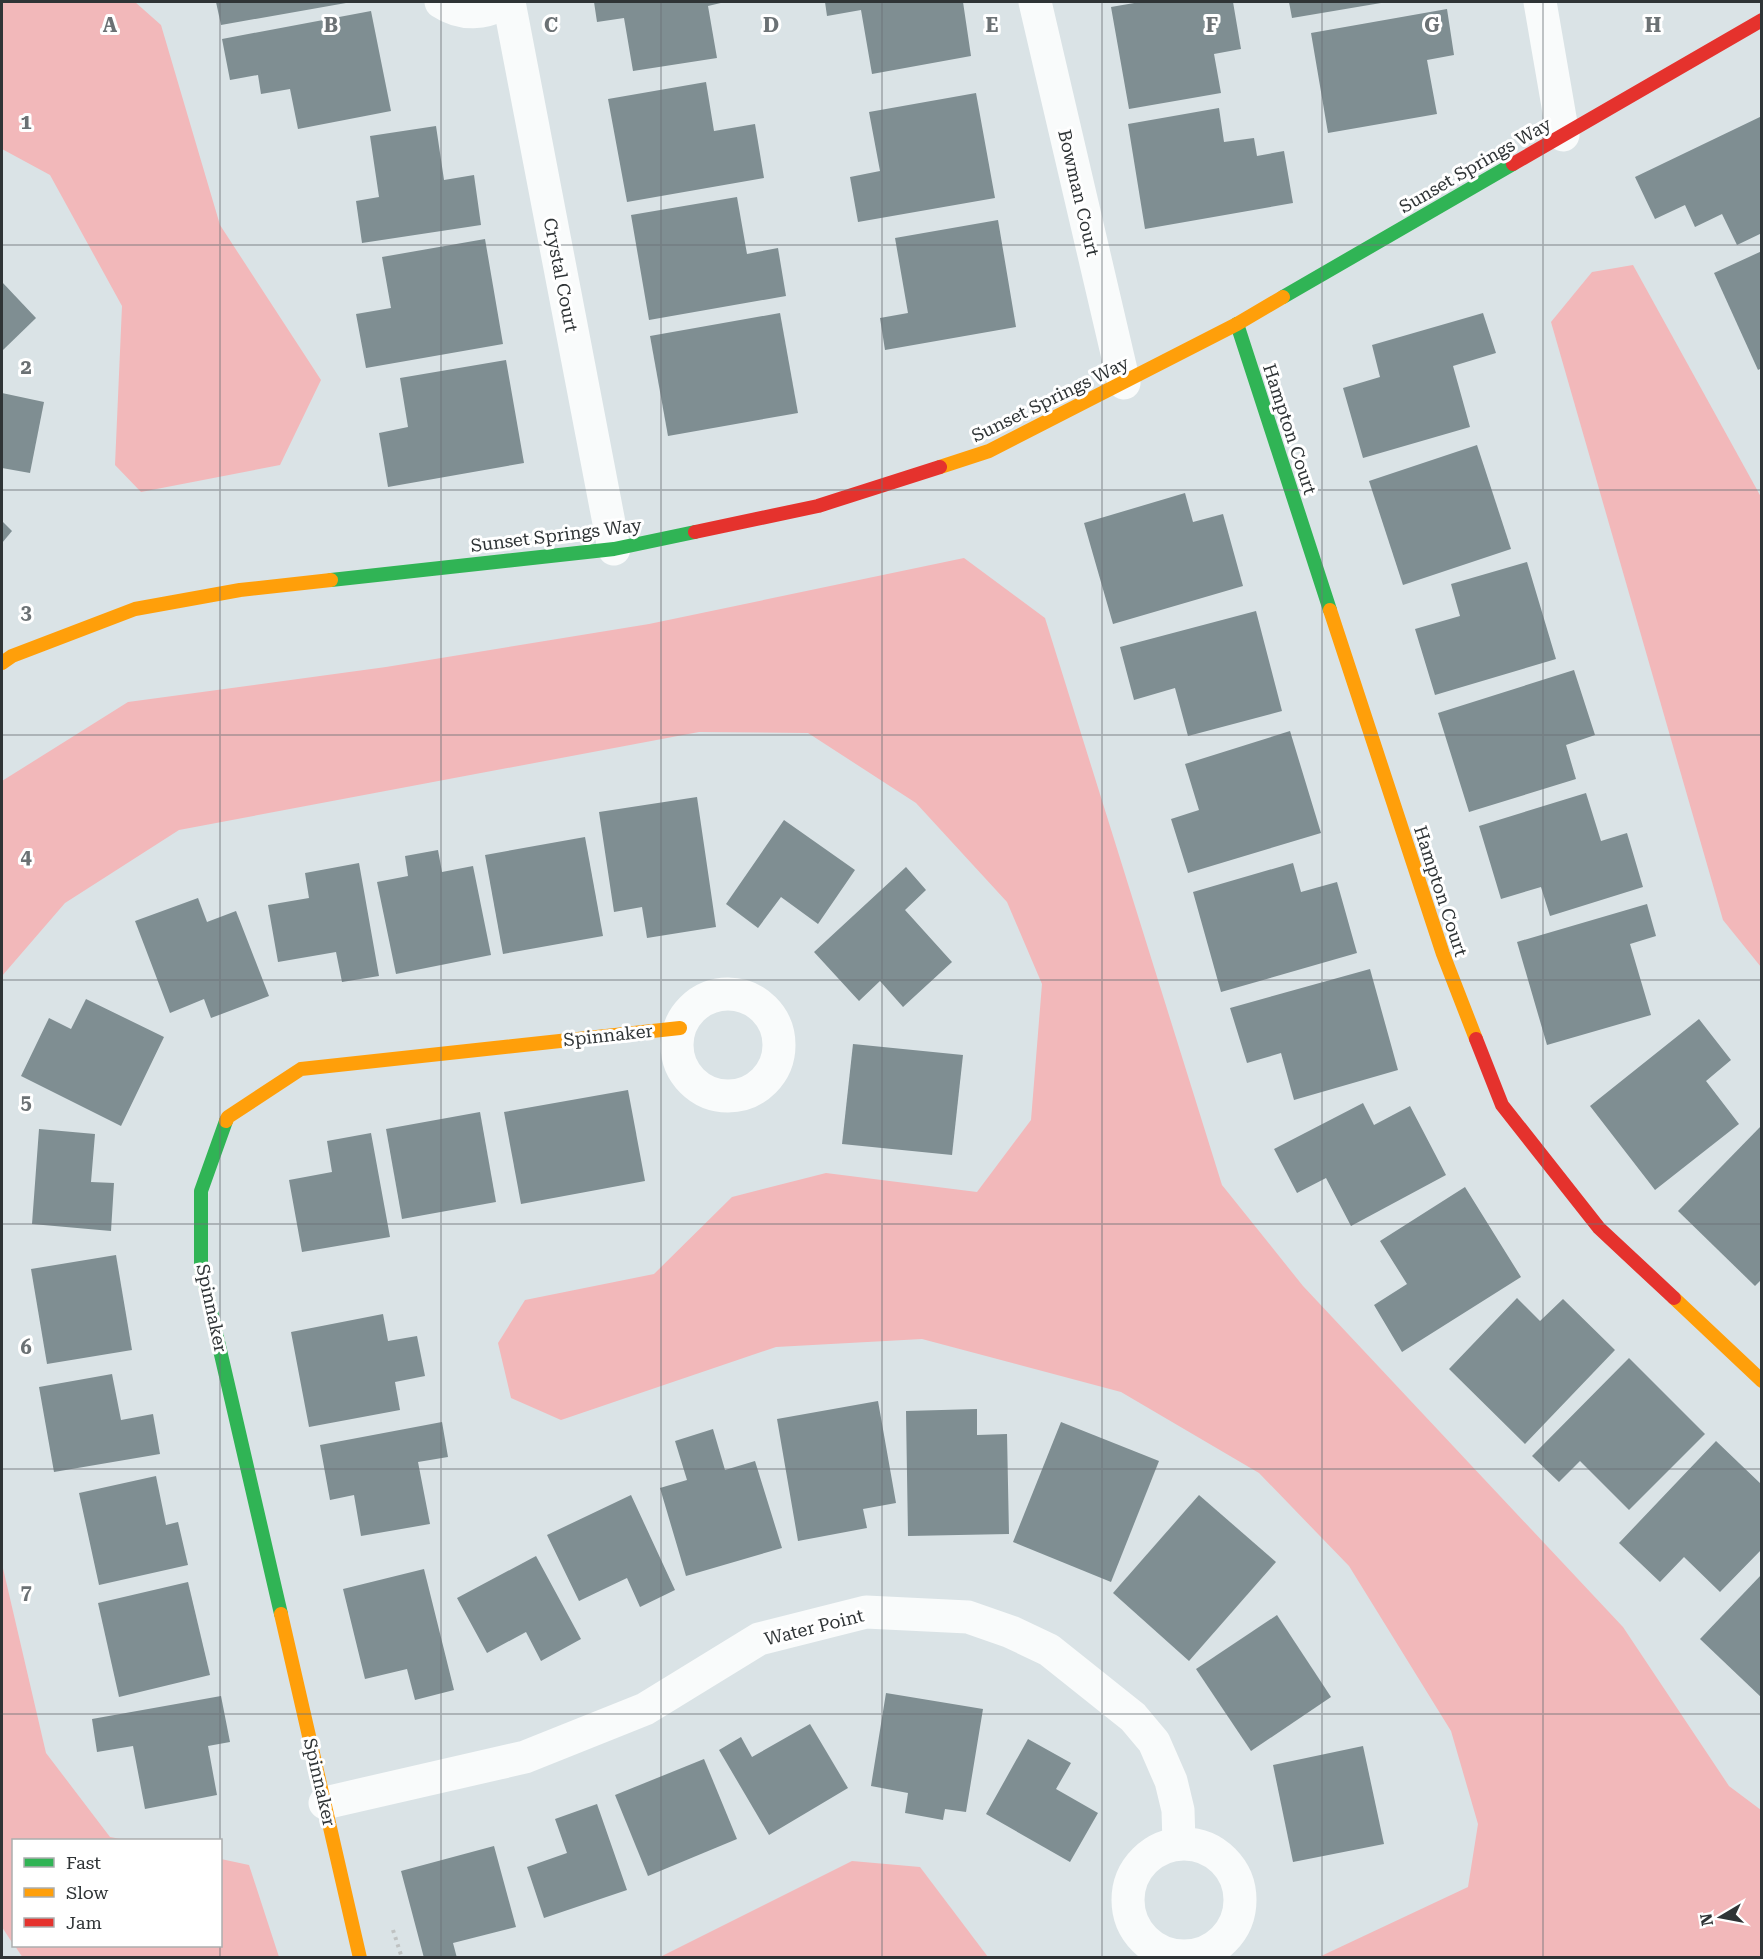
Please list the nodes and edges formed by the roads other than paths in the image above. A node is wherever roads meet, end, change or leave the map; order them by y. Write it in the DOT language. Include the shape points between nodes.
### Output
graph roads {
  1 [pos="441,2"];
  2 [pos="507,2"];
  3 [pos="1035,2"];
  4 [pos="1540,2"];
  5 [pos="1761,20"];
  6 [pos="1563,135"];
  7 [pos="1237,324"];
  8 [pos="1124,383"];
  9 [pos="614,549"];
  10 [pos="2,663"];
  11 [pos="680,1028"];
  12 [pos="1761,1381"];
  13 [pos="325,1803"];
  14 [pos="1179,1844"];
  15 [pos="360,1958"];
  1 -- 2 [label="street, Crystal Court" via="459,11 476,12"];
  2 -- 9 [label="street, Crystal Court"];
  3 -- 8 [label="street, Bowman Court"];
  4 -- 6 [label="street"];
  5 -- 6 [label="street, Sunset Springs Way"];
  6 -- 7 [label="street, Sunset Springs Way"];
  7 -- 8 [label="street, Sunset Springs Way"];
  7 -- 12 [label="street, Hampton Court" via="1443,954 1502,1105 1599,1228"];
  8 -- 9 [label="street, Sunset Springs Way" via="989,451 818,506"];
  9 -- 10 [label="street, Sunset Springs Way" via="240,590 135,609"];
  11 -- 13 [label="street, Spinnaker" via="300,1068 228,1117 201,1191 201,1268"];
  13 -- 14 [label="street, Water Point" via="525,1757 645,1709 759,1639 866,1612 968,1617 1049,1650 1133,1717 1154,1742 1174,1791"];
  13 -- 15 [label="street, Spinnaker"];
}
